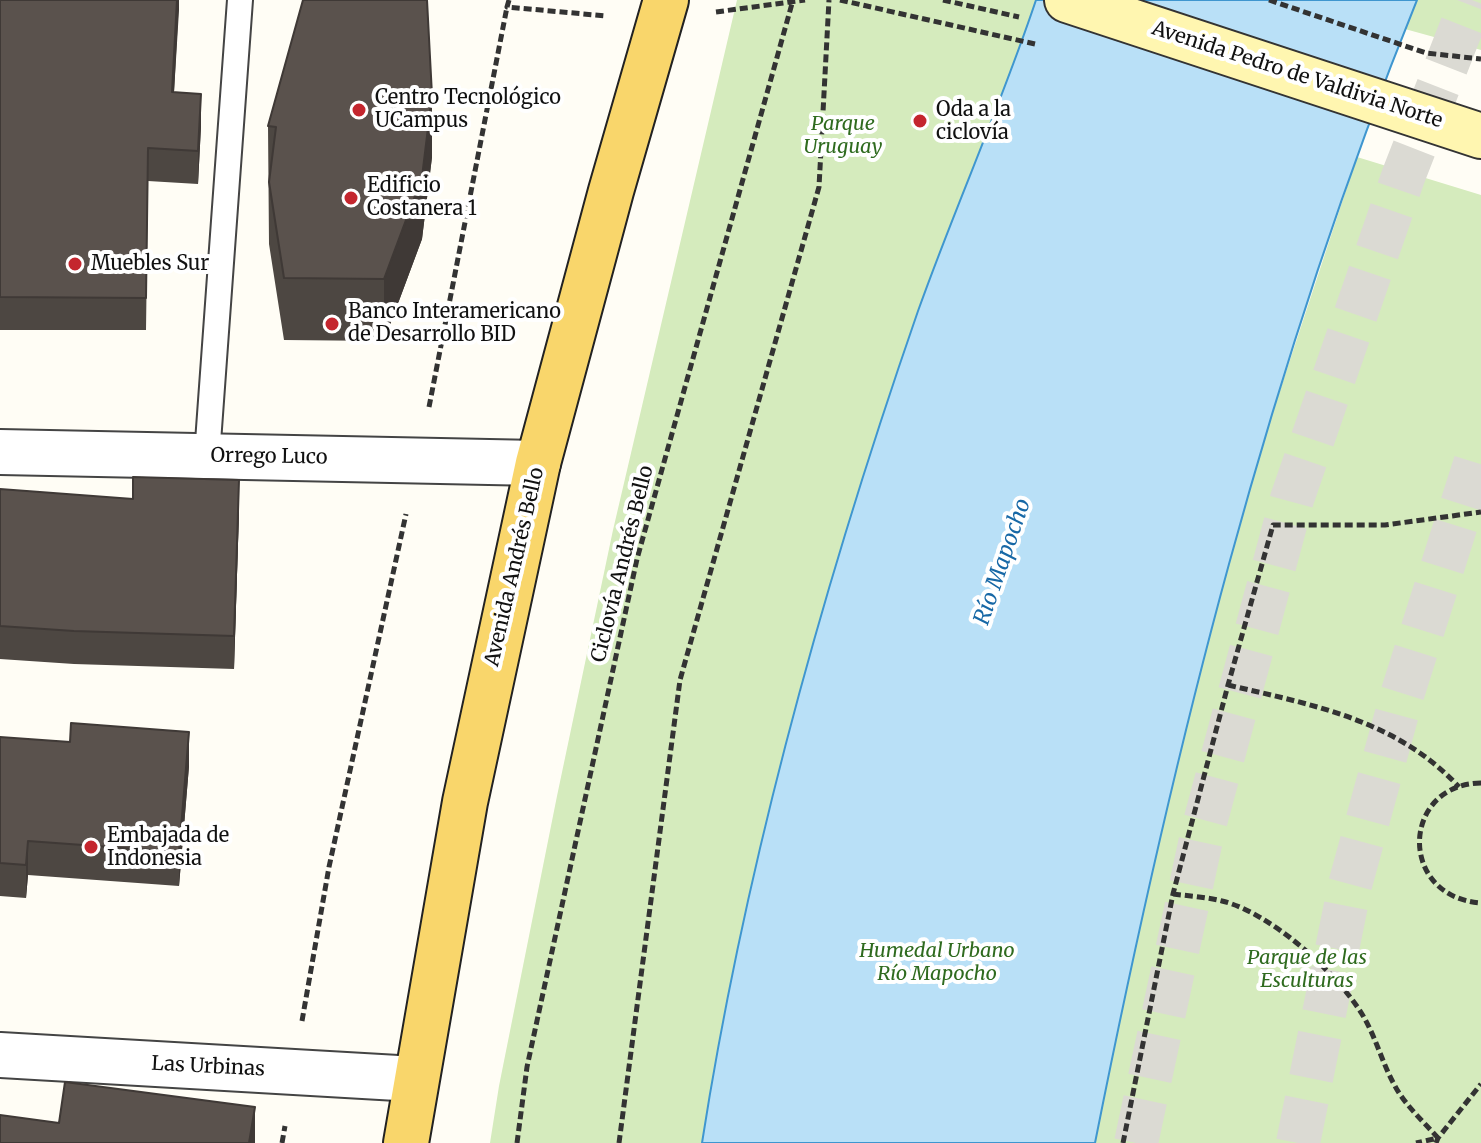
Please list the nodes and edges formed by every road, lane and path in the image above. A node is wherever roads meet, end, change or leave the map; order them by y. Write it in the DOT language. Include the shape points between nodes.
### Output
graph roads {
  1 [pos="240,0"];
  2 [pos="666,0"];
  3 [pos="793,0"];
  4 [pos="805,0"];
  5 [pos="829,0"];
  6 [pos="840,0"];
  7 [pos="943,0"];
  8 [pos="1067,0"];
  9 [pos="1269,0"];
  10 [pos="507,7"];
  11 [pos="1014,16"];
  12 [pos="1035,44"];
  13 [pos="1481,59"];
  14 [pos="1481,136"];
  15 [pos="0,452"];
  16 [pos="207,456"];
  17 [pos="418,461"];
  18 [pos="538,463"];
  19 [pos="1481,512"];
  20 [pos="1228,685"];
  21 [pos="1481,783"];
  22 [pos="1459,787"];
  23 [pos="1173,894"];
  24 [pos="1481,903"];
  25 [pos="0,1055"];
  26 [pos="293,1072"];
  27 [pos="415,1079"];
  28 [pos="1481,1084"];
  29 [pos="1437,1140"];
  30 [pos="282,1143"];
  31 [pos="406,1143"];
  32 [pos="517,1143"];
  33 [pos="619,1143"];
  34 [pos="1123,1143"];
  35 [pos="1416,1143"];
  1 -- 16 [label="lane"];
  2 -- 18 [label="main road, Avenida Andrés Bello"];
  3 -- 4 [label="path"];
  3 -- 32 [label="path, Ciclovía Andrés Bello" via="637,559 527,1067"];
  5 -- 33 [label="path" via="819,187 680,680"];
  6 -- 12 [label="path"];
  7 -- 11 [label="path"];
  8 -- 14 [label="main road, Avenida Pedro de Valdivia Norte"];
  9 -- 13 [label="path" via="1426,53"];
  10 -- 17 [label="path"];
  15 -- 16 [label="street, Orrego Luco"];
  16 -- 17 [label="street, Orrego Luco"];
  17 -- 18 [label="street, Orrego Luco"];
  17 -- 26 [label="path" via="335,835"];
  18 -- 27 [label="main road, Avenida Andrés Bello" via="468,787"];
  19 -- 20 [label="path" via="1385,525 1273,525"];
  20 -- 22 [label="path" via="1381,729 1421,751"];
  20 -- 23 [label="path"];
  21 -- 22 [label="path"];
  22 -- 24 [label="path" via="1442,795 1420,827 1422,865 1447,895"];
  23 -- 29 [label="path" via="1239,907 1321,964 1361,1013 1401,1096"];
  23 -- 34 [label="path"];
  25 -- 26 [label="street, Las Urbinas"];
  26 -- 27 [label="street, Las Urbinas"];
  26 -- 30 [label="path"];
  27 -- 31 [label="main road, Avenida Andrés Bello"];
  28 -- 29 [label="path"];
  29 -- 35 [label="path"];
}
